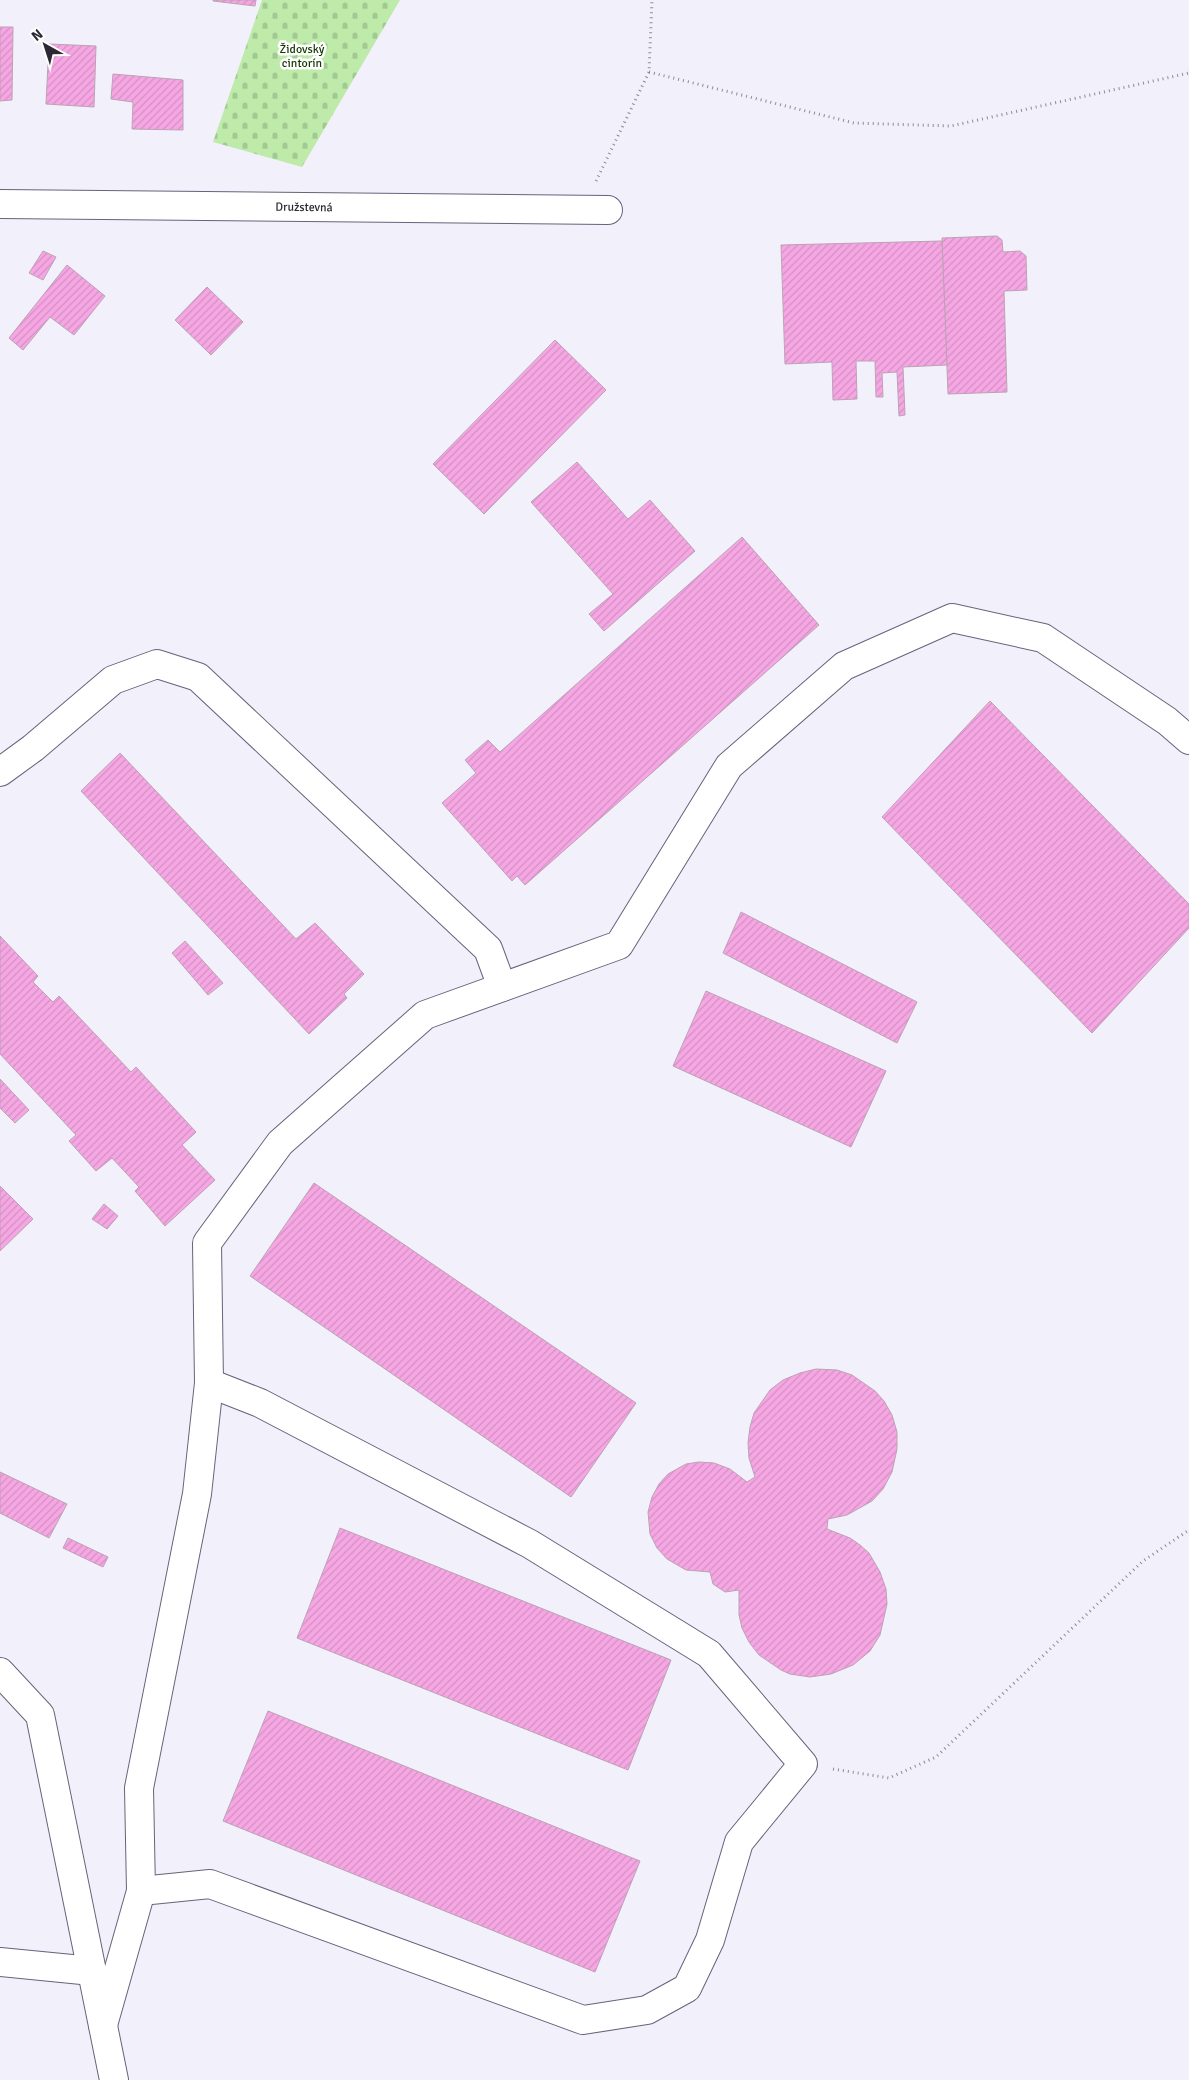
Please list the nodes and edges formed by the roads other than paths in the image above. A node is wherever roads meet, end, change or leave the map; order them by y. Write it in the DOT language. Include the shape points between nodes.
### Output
graph roads {
  1 [pos="0,204"];
  2 [pos="608,210"];
  3 [pos="1189,740"];
  4 [pos="0,772"];
  5 [pos="502,987"];
  6 [pos="209,1383"];
  7 [pos="0,1672"];
  8 [pos="141,1891"];
  9 [pos="0,1962"];
  10 [pos="92,1971"];
  11 [pos="103,2025"];
  12 [pos="114,2080"];
  1 -- 2 [label="street, Družstevná"];
  3 -- 5 [label="street" via="1167,721 1043,638 952,618 844,666 729,766 618,945"];
  4 -- 5 [label="street" via="113,680 157,664 198,677 488,949"];
  5 -- 6 [label="street" via="425,1015 280,1142 207,1243"];
  6 -- 8 [label="street" via="197,1494 140,1788"];
  6 -- 8 [label="street" via="260,1403 530,1544 709,1654 802,1764 739,1842 710,1940 686,1988 647,2010 583,2020 210,1884"];
  7 -- 10 [label="street" via="40,1715"];
  8 -- 11 [label="street"];
  9 -- 10 [label="street"];
  10 -- 11 [label="street"];
  11 -- 12 [label="street"];
}
